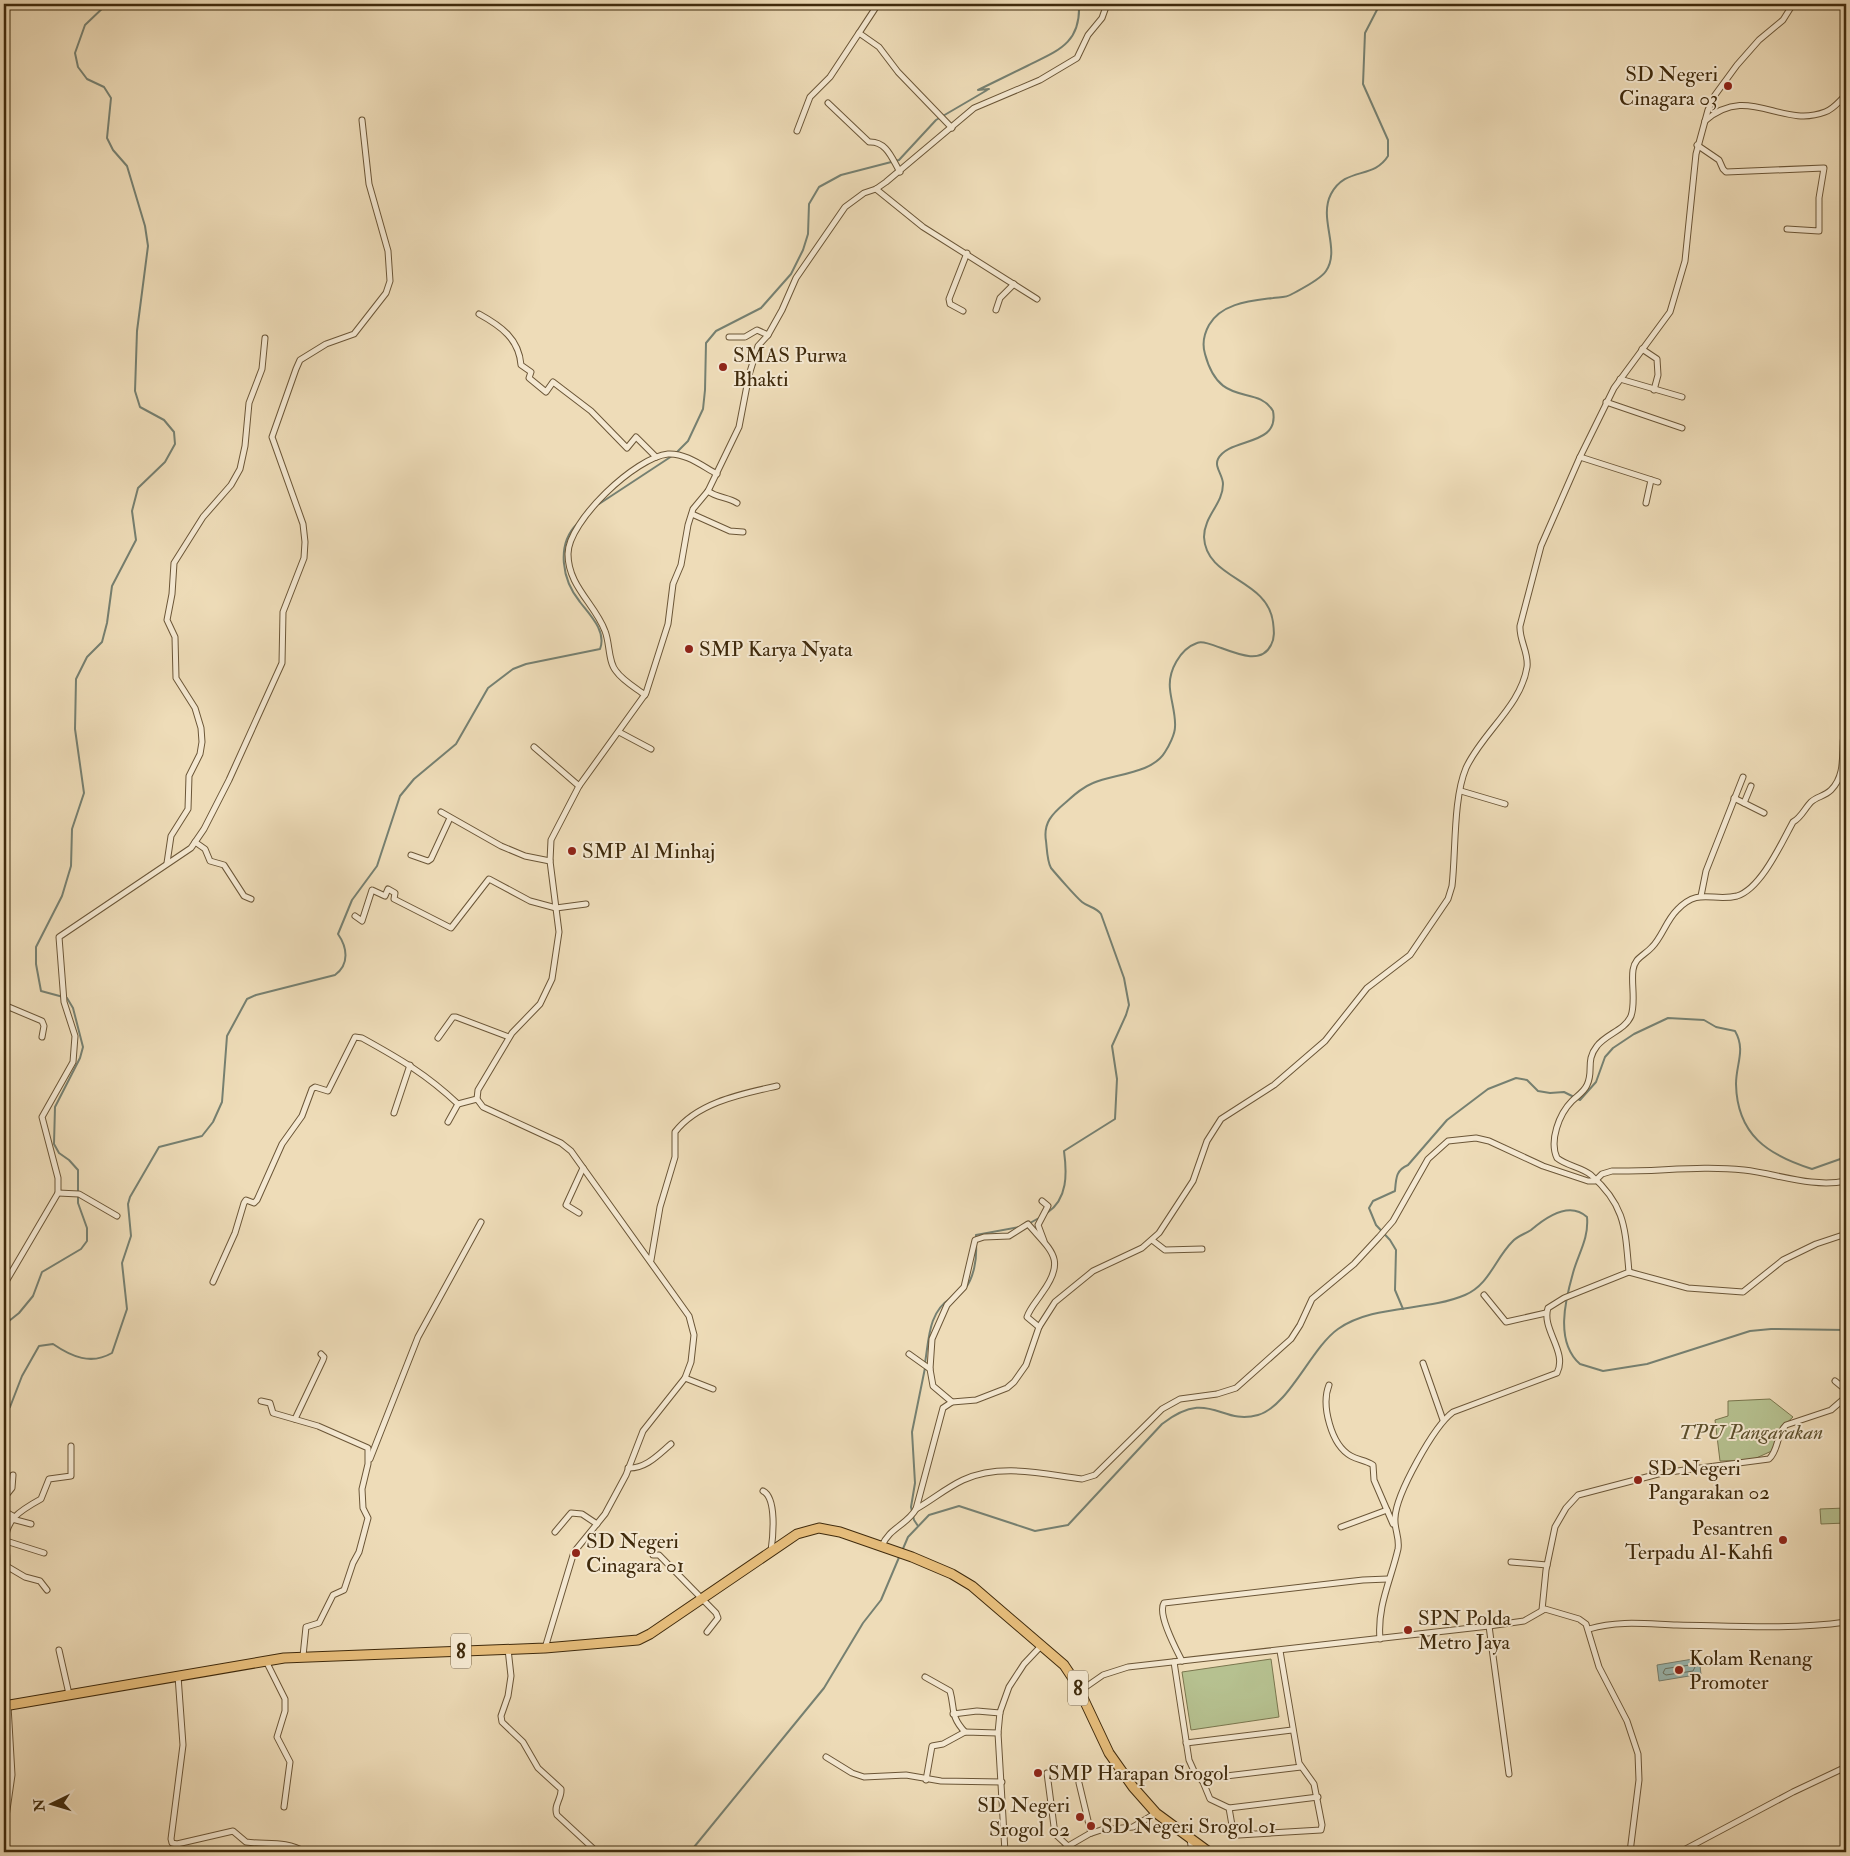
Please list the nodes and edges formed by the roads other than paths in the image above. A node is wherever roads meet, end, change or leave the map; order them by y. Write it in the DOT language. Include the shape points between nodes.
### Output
graph roads {
  1 [pos="878,4"];
  2 [pos="1107,4"];
  3 [pos="1793,4"];
  4 [pos="859,33"];
  5 [pos="1846,95"];
  6 [pos="828,104"];
  7 [pos="362,120"];
  8 [pos="1703,123"];
  9 [pos="952,128"];
  10 [pos="797,131"];
  11 [pos="1697,145"];
  12 [pos="900,172"];
  13 [pos="876,189"];
  14 [pos="1786,229"];
  15 [pos="967,253"];
  16 [pos="1014,284"];
  17 [pos="1036,299"];
  18 [pos="963,310"];
  19 [pos="996,310"];
  20 [pos="479,314"];
  21 [pos="768,334"];
  22 [pos="729,336"];
  23 [pos="265,338"];
  24 [pos="1642,349"];
  25 [pos="1620,379"];
  26 [pos="1654,390"];
  27 [pos="1682,397"];
  28 [pos="1606,402"];
  29 [pos="1682,428"];
  30 [pos="656,457"];
  31 [pos="1580,457"];
  32 [pos="716,474"];
  33 [pos="1651,480"];
  34 [pos="1658,482"];
  35 [pos="708,491"];
  36 [pos="737,503"];
  37 [pos="1646,503"];
  38 [pos="692,514"];
  39 [pos="743,532"];
  40 [pos="645,696"];
  41 [pos="1846,723"];
  42 [pos="619,732"];
  43 [pos="534,748"];
  44 [pos="651,749"];
  45 [pos="1742,777"];
  46 [pos="579,786"];
  47 [pos="1751,786"];
  48 [pos="1460,791"];
  49 [pos="1734,798"];
  50 [pos="1744,803"];
  51 [pos="1505,804"];
  52 [pos="442,812"];
  53 [pos="1764,813"];
  54 [pos="450,818"];
  55 [pos="195,842"];
  56 [pos="411,855"];
  57 [pos="550,861"];
  58 [pos="166,863"];
  59 [pos="1701,896"];
  60 [pos="251,899"];
  61 [pos="586,904"];
  62 [pos="556,908"];
  63 [pos="355,916"];
  64 [pos="4,1005"];
  65 [pos="42,1037"];
  66 [pos="509,1037"];
  67 [pos="438,1038"];
  68 [pos="410,1065"];
  69 [pos="777,1086"];
  70 [pos="477,1099"];
  71 [pos="458,1104"];
  72 [pos="394,1113"];
  73 [pos="448,1122"];
  74 [pos="583,1168"];
  75 [pos="1595,1181"];
  76 [pos="1846,1181"];
  77 [pos="58,1193"];
  78 [pos="1042,1200"];
  79 [pos="578,1213"];
  80 [pos="117,1216"];
  81 [pos="482,1222"];
  82 [pos="1846,1234"];
  83 [pos="1152,1240"];
  84 [pos="1044,1241"];
  85 [pos="1202,1249"];
  86 [pos="651,1260"];
  87 [pos="1630,1272"];
  88 [pos="213,1282"];
  89 [pos="4,1286"];
  90 [pos="1484,1295"];
  91 [pos="1546,1313"];
  92 [pos="1040,1327"];
  93 [pos="321,1354"];
  94 [pos="909,1354"];
  95 [pos="1423,1363"];
  96 [pos="928,1367"];
  97 [pos="685,1378"];
  98 [pos="1836,1381"];
  99 [pos="1329,1384"];
  100 [pos="714,1389"];
  101 [pos="1846,1390"];
  102 [pos="1846,1397"];
  103 [pos="261,1401"];
  104 [pos="952,1402"];
  105 [pos="295,1419"];
  106 [pos="1443,1420"];
  107 [pos="672,1444"];
  108 [pos="71,1446"];
  109 [pos="368,1464"];
  110 [pos="628,1468"];
  111 [pos="14,1475"];
  112 [pos="762,1491"];
  113 [pos="4,1498"];
  114 [pos="916,1508"];
  115 [pos="1387,1510"];
  116 [pos="4,1511"];
  117 [pos="13,1518"];
  118 [pos="31,1524"];
  119 [pos="597,1524"];
  120 [pos="1340,1527"];
  121 [pos="1395,1529"];
  122 [pos="555,1532"];
  123 [pos="6,1541"];
  124 [pos="884,1547"];
  125 [pos="771,1551"];
  126 [pos="44,1552"];
  127 [pos="653,1555"];
  128 [pos="1511,1562"];
  129 [pos="1547,1565"];
  130 [pos="8,1567"];
  131 [pos="4,1578"];
  132 [pos="1388,1579"];
  133 [pos="47,1590"];
  134 [pos="702,1598"];
  135 [pos="1542,1610"];
  136 [pos="1846,1622"];
  137 [pos="1489,1626"];
  138 [pos="1590,1629"];
  139 [pos="707,1632"];
  140 [pos="1380,1639"];
  141 [pos="1042,1645"];
  142 [pos="545,1648"];
  143 [pos="508,1649"];
  144 [pos="59,1650"];
  145 [pos="1280,1651"];
  146 [pos="303,1656"];
  147 [pos="266,1660"];
  148 [pos="1174,1662"];
  149 [pos="1182,1662"];
  150 [pos="178,1676"];
  151 [pos="925,1678"];
  152 [pos="1080,1691"];
  153 [pos="69,1694"];
  154 [pos="6,1706"];
  155 [pos="1000,1713"];
  156 [pos="953,1714"];
  157 [pos="1292,1730"];
  158 [pos="965,1732"];
  159 [pos="998,1733"];
  160 [pos="1186,1743"];
  161 [pos="826,1757"];
  162 [pos="1301,1767"];
  163 [pos="1846,1767"];
  164 [pos="1047,1773"];
  165 [pos="1509,1774"];
  166 [pos="1201,1779"];
  167 [pos="926,1780"];
  168 [pos="1002,1782"];
  169 [pos="1079,1783"];
  170 [pos="4,1786"];
  171 [pos="11,1787"];
  172 [pos="1318,1797"];
  173 [pos="284,1807"];
  174 [pos="1229,1808"];
  175 [pos="1156,1813"];
  176 [pos="4,1831"];
  177 [pos="1091,1833"];
  178 [pos="1190,1838"];
  179 [pos="1068,1846"];
  180 [pos="594,1851"];
  181 [pos="305,1852"];
  182 [pos="1005,1852"];
  183 [pos="1058,1852"];
  184 [pos="1192,1852"];
  185 [pos="1209,1852"];
  186 [pos="1630,1852"];
  187 [pos="1680,1852"];
  1 -- 4 [label="street"];
  2 -- 9 [label="street" via="1077,58 1034,83 974,108"];
  3 -- 8 [label="street" via="1783,20 1760,40 1715,95"];
  4 -- 9 [label="street" via="879,47 898,72"];
  4 -- 10 [label="street" via="830,77 810,97"];
  5 -- 8 [label="street" via="1831,109 1812,115 1732,105"];
  6 -- 12 [label="street" via="869,142 885,147"];
  7 -- 55 [label="street" via="369,184 388,250 390,281 386,294 354,334 326,344 300,360 272,437 303,524 304,558 283,612 282,663 229,780"];
  8 -- 11 [label="street"];
  9 -- 12 [label="street"];
  11 -- 14 [label="street" via="1719,160 1726,172 1824,168 1819,198 1819,231"];
  11 -- 24 [label="street" via="1682,275 1670,312"];
  12 -- 13 [label="street"];
  13 -- 15 [label="street" via="923,227"];
  13 -- 21 [label="street" via="864,192 845,207 822,237 796,278"];
  15 -- 16 [label="street"];
  15 -- 18 [label="street" via="949,299 950,304"];
  16 -- 17 [label="street"];
  16 -- 19 [label="street" via="1000,298"];
  20 -- 30 [label="street" via="506,330 520,354 521,365 531,372 529,378 546,392 553,382 591,411 627,448 636,437"];
  21 -- 22 [label="street" via="757,330 745,337"];
  21 -- 32 [label="street" via="758,346 739,428"];
  23 -- 58 [label="street" via="262,370 249,403 240,469 231,485 203,517 174,563 167,620 175,637 176,678 195,708 202,742 190,776 188,809 171,836"];
  24 -- 25 [label="street"];
  24 -- 26 [label="street" via="1657,359 1658,375"];
  25 -- 26 [label="street"];
  25 -- 28 [label="street"];
  26 -- 27 [label="street"];
  28 -- 29 [label="street"];
  28 -- 31 [label="street"];
  30 -- 32 [label="street" via="682,456"];
  30 -- 40 [label="street" via="598,498 573,537 568,554 575,584 604,628 615,671"];
  31 -- 33 [label="street"];
  31 -- 48 [label="street" via="1540,546 1520,630 1527,661 1524,678 1513,700 1474,754"];
  32 -- 35 [label="street"];
  33 -- 34 [label="street"];
  33 -- 37 [label="street"];
  35 -- 36 [label="street"];
  35 -- 38 [label="street"];
  38 -- 39 [label="street"];
  38 -- 40 [label="street" via="681,565 673,584 668,624"];
  40 -- 42 [label="street"];
  41 -- 59 [label="street" via="1838,781 1829,792 1812,801 1793,822 1766,873 1738,896"];
  42 -- 44 [label="street"];
  42 -- 46 [label="street"];
  43 -- 46 [label="street"];
  45 -- 49 [label="street"];
  46 -- 57 [label="street" via="554,831"];
  47 -- 50 [label="street"];
  48 -- 51 [label="street"];
  48 -- 83 [label="street" via="1450,892 1416,947 1367,988 1333,1032 1305,1059 1274,1085 1221,1119 1210,1136 1193,1181 1167,1224"];
  49 -- 50 [label="street"];
  49 -- 59 [label="street" via="1706,871"];
  50 -- 53 [label="street"];
  52 -- 54 [label="street"];
  54 -- 56 [label="street" via="431,859 428,861"];
  54 -- 57 [label="street" via="514,852"];
  55 -- 58 [label="street" via="191,848"];
  55 -- 60 [label="street" via="205,849 210,860 224,865 244,896"];
  57 -- 62 [label="street"];
  58 -- 77 [label="street" via="59,937 64,1002 75,1036 73,1062 42,1117 58,1178"];
  59 -- 75 [label="street" via="1688,900 1676,910 1653,946 1636,960 1630,1016 1594,1050 1589,1058 1587,1086 1568,1105 1556,1131 1554,1148 1557,1158 1591,1175"];
  61 -- 62 [label="street"];
  62 -- 63 [label="street" via="530,901 489,879 451,928 394,899 395,893 388,888 384,896 372,890 362,921"];
  62 -- 66 [label="street" via="558,942 552,979 540,1004"];
  64 -- 65 [label="street" via="42,1021"];
  66 -- 67 [label="street" via="455,1017"];
  66 -- 70 [label="street" via="478,1090"];
  68 -- 71 [label="street" via="433,1080"];
  68 -- 72 [label="street"];
  68 -- 88 [label="street" via="362,1038 354,1038 328,1091 312,1089 302,1116 282,1144 257,1200 244,1203 235,1233"];
  69 -- 86 [label="street" via="747,1093 695,1113 675,1132 675,1157 660,1207"];
  70 -- 71 [label="street"];
  70 -- 74 [label="street" via="483,1107 561,1143"];
  71 -- 73 [label="street"];
  74 -- 79 [label="street" via="566,1204"];
  74 -- 86 [label="street"];
  75 -- 76 [label="street" via="1612,1171 1712,1168 1830,1184"];
  75 -- 87 [label="street" via="1622,1214"];
  75 -- 114 [label="street" via="1543,1166 1489,1141 1476,1138 1448,1141 1428,1159 1398,1212 1379,1237 1354,1264 1312,1299 1291,1339 1236,1388 1180,1399 1162,1409 1095,1476 1082,1479 1014,1470 990,1472 962,1480"];
  77 -- 80 [label="street" via="79,1194"];
  77 -- 89 [label="street"];
  78 -- 84 [label="street" via="1048,1206 1038,1226"];
  81 -- 109 [label="street" via="418,1337"];
  82 -- 87 [label="street" via="1782,1260 1743,1292 1688,1288"];
  83 -- 85 [label="street" via="1165,1250"];
  83 -- 92 [label="street" via="1078,1281 1055,1302"];
  84 -- 92 [label="street" via="1056,1263 1048,1285 1028,1314 1028,1319"];
  84 -- 96 [label="street" via="1028,1224 1009,1236 984,1236 975,1240 964,1287 947,1305 932,1339"];
  86 -- 97 [label="street" via="692,1323 693,1350"];
  87 -- 91 [label="street" via="1564,1298 1551,1305"];
  90 -- 91 [label="street" via="1506,1322"];
  91 -- 106 [label="street" via="1559,1358 1557,1373 1464,1408"];
  92 -- 104 [label="street" via="1026,1365 1014,1382 993,1395"];
  93 -- 105 [label="street" via="324,1357"];
  94 -- 96 [label="street"];
  95 -- 106 [label="street"];
  96 -- 104 [label="street" via="933,1386"];
  97 -- 100 [label="street"];
  97 -- 110 [label="street" via="643,1431"];
  98 -- 101 [label="street"];
  99 -- 115 [label="street" via="1328,1423 1343,1449 1373,1465 1374,1480"];
  102 -- 129 [label="street" via="1831,1410 1783,1428 1769,1459 1662,1472 1578,1495 1555,1527"];
  103 -- 105 [label="street" via="270,1403 273,1413"];
  104 -- 114 [label="street" via="940,1414"];
  105 -- 109 [label="street" via="366,1446"];
  106 -- 121 [label="street" via="1403,1490 1396,1510"];
  107 -- 110 [label="street" via="639,1468"];
  108 -- 117 [label="street" via="71,1476 49,1479 41,1499"];
  109 -- 146 [label="street" via="362,1489 363,1508 368,1518 359,1552 344,1590 333,1595 319,1623 306,1627"];
  110 -- 119 [label="street"];
  111 -- 113 [label="street" via="12,1488"];
  112 -- 125 [label="street" via="769,1495 771,1503"];
  114 -- 124 [label="street" via="910,1518 889,1533"];
  115 -- 120 [label="street"];
  115 -- 121 [label="street"];
  116 -- 117 [label="street"];
  117 -- 118 [label="street"];
  117 -- 123 [label="street"];
  119 -- 122 [label="street" via="582,1514 571,1513"];
  119 -- 142 [label="street" via="578,1544 570,1560"];
  121 -- 132 [label="street" via="1399,1546"];
  123 -- 126 [label="street"];
  123 -- 130 [label="street"];
  124 -- 125 [label="highway, 8" via="819,1528 797,1534"];
  124 -- 141 [label="highway, 8" via="968,1582"];
  125 -- 134 [label="highway, 8"];
  127 -- 134 [label="street" via="659,1555"];
  128 -- 129 [label="street"];
  129 -- 135 [label="street"];
  130 -- 131 [label="street"];
  130 -- 133 [label="street" via="40,1581"];
  132 -- 140 [label="street" via="1381,1608"];
  132 -- 149 [label="street" via="1164,1603 1161,1609 1163,1617"];
  134 -- 139 [label="street" via="718,1617"];
  134 -- 142 [label="highway, 8" via="638,1640"];
  135 -- 137 [label="street" via="1524,1621"];
  135 -- 138 [label="street" via="1579,1619"];
  136 -- 138 [label="street" via="1769,1627 1622,1622"];
  137 -- 140 [label="street"];
  137 -- 165 [label="street"];
  138 -- 186 [label="street" via="1599,1668 1630,1726 1638,1754 1639,1780"];
  140 -- 145 [label="street"];
  141 -- 152 [label="highway, 8" via="1069,1670"];
  141 -- 155 [label="street" via="1024,1664 1009,1688"];
  142 -- 143 [label="highway, 8"];
  143 -- 146 [label="highway, 8"];
  143 -- 180 [label="street" via="511,1676 502,1722 523,1742 538,1768 561,1789 557,1814"];
  144 -- 153 [label="street"];
  145 -- 149 [label="street"];
  145 -- 157 [label="street"];
  146 -- 147 [label="highway, 8"];
  147 -- 150 [label="highway, 8"];
  147 -- 173 [label="street" via="285,1706 277,1737 290,1762"];
  148 -- 149 [label="street"];
  148 -- 152 [label="street" via="1118,1669"];
  148 -- 160 [label="street"];
  150 -- 153 [label="highway, 8"];
  150 -- 181 [label="street" via="183,1745 172,1843 233,1831 246,1842 277,1843"];
  151 -- 156 [label="street" via="950,1690"];
  152 -- 175 [label="highway, 8" via="1109,1753"];
  153 -- 154 [label="highway, 8"];
  154 -- 171 [label="street"];
  155 -- 156 [label="street"];
  155 -- 159 [label="street"];
  156 -- 158 [label="street"];
  157 -- 160 [label="street"];
  157 -- 162 [label="street"];
  158 -- 159 [label="street"];
  158 -- 167 [label="street" via="931,1747"];
  159 -- 168 [label="street"];
  160 -- 166 [label="street" via="1190,1764"];
  161 -- 167 [label="street" via="858,1776 906,1775"];
  162 -- 166 [label="street"];
  162 -- 172 [label="street" via="1310,1776"];
  163 -- 187 [label="street"];
  164 -- 179 [label="street" via="1055,1834"];
  166 -- 174 [label="street" via="1210,1799"];
  167 -- 168 [label="street"];
  168 -- 182 [label="street"];
  169 -- 177 [label="street"];
  170 -- 171 [label="street"];
  171 -- 176 [label="street"];
  172 -- 174 [label="street"];
  172 -- 174 [label="street" via="1321,1830 1239,1835 1233,1831"];
  175 -- 177 [label="street" via="1133,1827"];
  175 -- 178 [label="highway, 8"];
  177 -- 179 [label="street"];
  178 -- 184 [label="street"];
  178 -- 185 [label="highway, 8"];
  179 -- 183 [label="street"];
}
